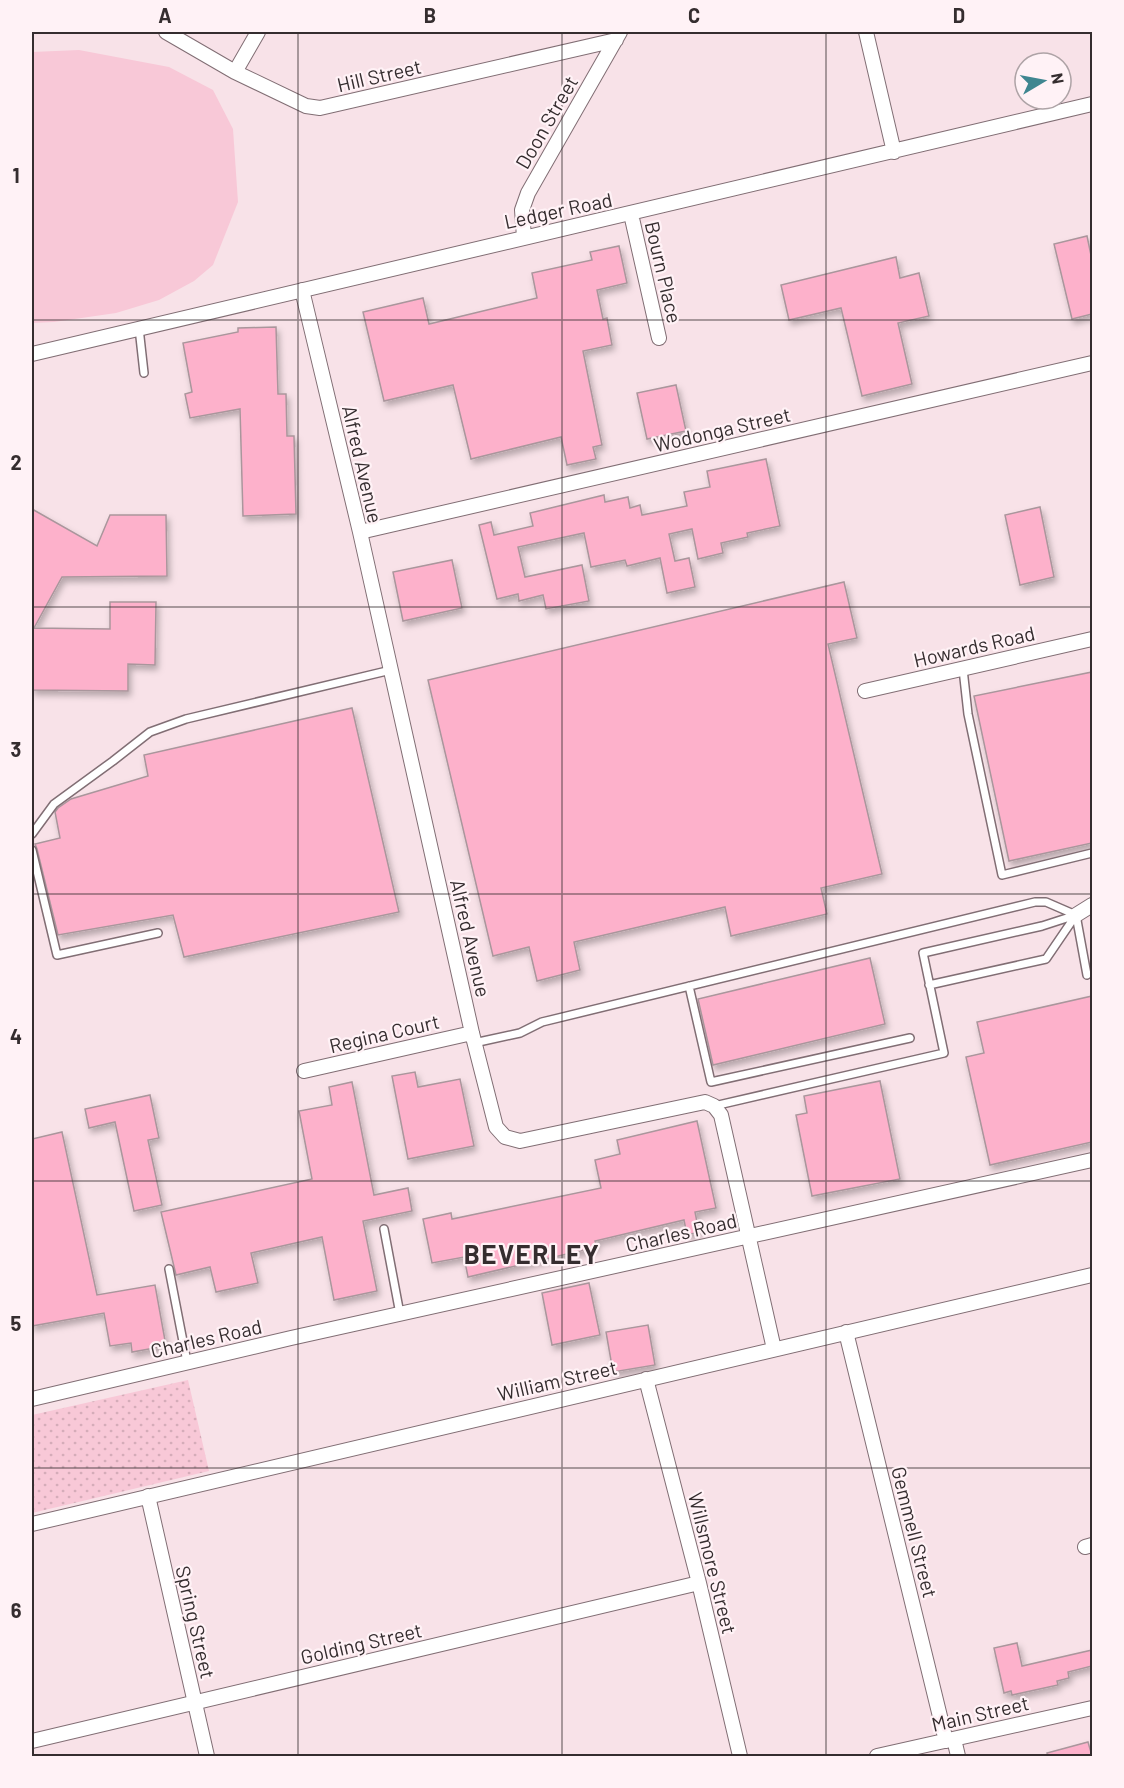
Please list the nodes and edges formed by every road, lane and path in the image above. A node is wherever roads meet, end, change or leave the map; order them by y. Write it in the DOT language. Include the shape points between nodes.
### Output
graph roads {
  1 [pos="166,32"];
  2 [pos="258,32"];
  3 [pos="866,32"];
  4 [pos="618,36"];
  5 [pos="236,72"];
  6 [pos="1092,104"];
  7 [pos="894,152"];
  8 [pos="631,214"];
  9 [pos="524,237"];
  10 [pos="302,290"];
  11 [pos="140,328"];
  12 [pos="659,338"];
  13 [pos="32,354"];
  14 [pos="1092,363"];
  15 [pos="144,373"];
  16 [pos="360,532"];
  17 [pos="1092,639"];
  18 [pos="963,669"];
  19 [pos="391,670"];
  20 [pos="865,691"];
  21 [pos="32,834"];
  22 [pos="32,850"];
  23 [pos="1092,853"];
  24 [pos="1092,905"];
  25 [pos="1076,915"];
  26 [pos="158,933"];
  27 [pos="1087,975"];
  28 [pos="929,985"];
  29 [pos="689,986"];
  30 [pos="473,1038"];
  31 [pos="910,1038"];
  32 [pos="304,1071"];
  33 [pos="714,1106"];
  34 [pos="1092,1160"];
  35 [pos="384,1229"];
  36 [pos="748,1237"];
  37 [pos="168,1269"];
  38 [pos="1092,1275"];
  39 [pos="400,1314"];
  40 [pos="846,1332"];
  41 [pos="774,1349"];
  42 [pos="187,1362"];
  43 [pos="646,1379"];
  44 [pos="32,1399"];
  45 [pos="148,1496"];
  46 [pos="32,1524"];
  47 [pos="699,1583"];
  48 [pos="194,1702"];
  49 [pos="1092,1708"];
  50 [pos="950,1740"];
  51 [pos="32,1741"];
  52 [pos="207,1756"];
  53 [pos="740,1756"];
  54 [pos="877,1756"];
  55 [pos="958,1756"];
  1 -- 5 [label="street, Hill Street"];
  2 -- 5 [label="street"];
  3 -- 7 [label="street"];
  4 -- 5 [label="street, Hill Street" via="320,108 306,106"];
  4 -- 9 [label="street, Doon Street" via="528,193 522,210"];
  6 -- 7 [label="street, Ledger Road"];
  7 -- 8 [label="street, Ledger Road"];
  8 -- 9 [label="street, Ledger Road"];
  8 -- 12 [label="street, Bourn Place"];
  9 -- 10 [label="street, Ledger Road"];
  10 -- 11 [label="street, Ledger Road"];
  10 -- 16 [label="street, Alfred Avenue"];
  11 -- 13 [label="street, Ledger Road"];
  11 -- 15 [label="lane"];
  14 -- 16 [label="street, Wodonga Street"];
  16 -- 19 [label="street, Alfred Avenue"];
  17 -- 18 [label="street, Howards Road"];
  18 -- 20 [label="street, Howards Road"];
  18 -- 23 [label="lane" via="968,714 1002,875"];
  19 -- 21 [label="lane" via="186,719 150,732 54,804"];
  19 -- 30 [label="street, Alfred Avenue"];
  22 -- 26 [label="lane" via="57,956"];
  24 -- 25 [label="street"];
  25 -- 27 [label="lane"];
  25 -- 28 [label="lane" via="1046,959"];
  25 -- 28 [label="lane" via="922,952"];
  25 -- 29 [label="lane" via="1046,902 1035,902"];
  28 -- 33 [label="lane" via="944,1053"];
  29 -- 30 [label="lane" via="542,1022 520,1033"];
  29 -- 31 [label="lane" via="711,1082"];
  30 -- 32 [label="street, Regina Court"];
  30 -- 33 [label="street, Alfred Avenue" via="496,1128 505,1137 520,1141 705,1102"];
  33 -- 36 [label="street" via="721,1115"];
  34 -- 36 [label="street, Charles Road"];
  35 -- 39 [label="lane"];
  36 -- 39 [label="street, Charles Road"];
  36 -- 41 [label="street"];
  37 -- 42 [label="lane"];
  38 -- 40 [label="street, William Street"];
  39 -- 42 [label="street, Charles Road"];
  40 -- 41 [label="street, William Street"];
  40 -- 50 [label="street, Gemmell Street"];
  41 -- 43 [label="street, William Street"];
  42 -- 44 [label="street, Charles Road"];
  43 -- 45 [label="street, William Street"];
  43 -- 47 [label="street, Willsmore Street"];
  45 -- 46 [label="street, William Street"];
  45 -- 48 [label="street, Spring Street"];
  47 -- 48 [label="street, Golding Street"];
  47 -- 53 [label="street, Willsmore Street"];
  48 -- 51 [label="street, Golding Street"];
  48 -- 52 [label="street, Spring Street"];
  49 -- 50 [label="street, Main Street"];
  50 -- 54 [label="street, Main Street"];
  50 -- 55 [label="street, Gemmell Street"];
}
